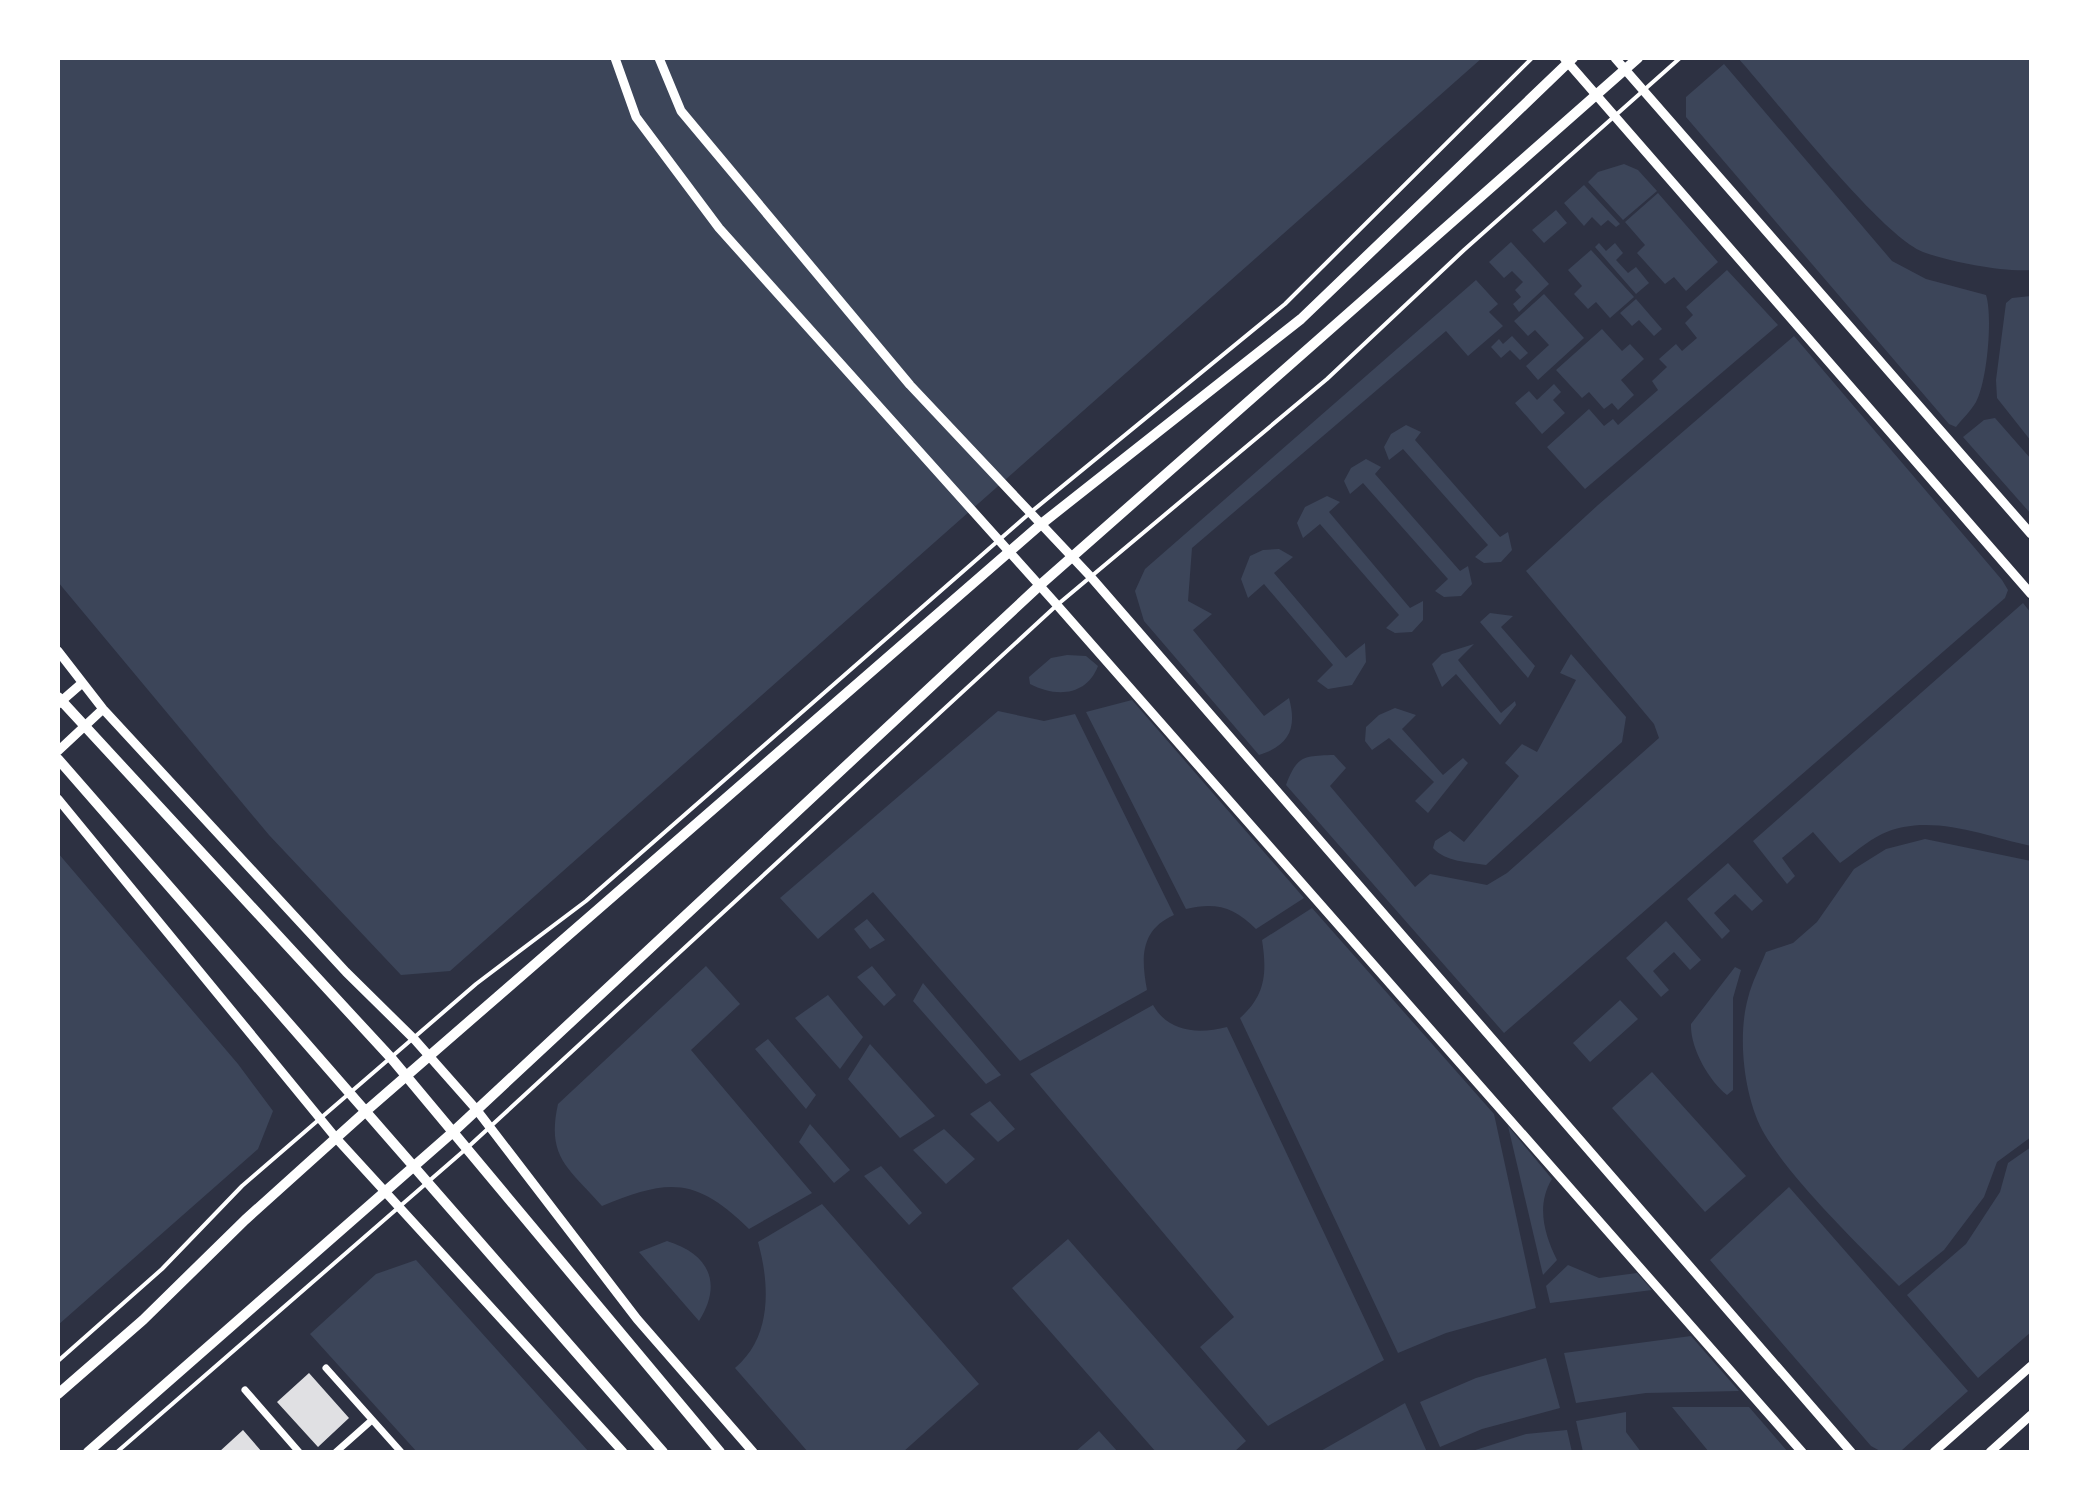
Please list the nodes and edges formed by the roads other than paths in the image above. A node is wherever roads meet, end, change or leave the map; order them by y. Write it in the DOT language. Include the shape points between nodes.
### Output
graph roads {
  1 [pos="615,58"];
  2 [pos="659,58"];
  3 [pos="1532,58"];
  4 [pos="1615,58"];
  5 [pos="1638,58"];
  6 [pos="1680,58"];
  7 [pos="1568,60"];
  8 [pos="1625,70"];
  9 [pos="1645,88"];
  10 [pos="1596,96"];
  11 [pos="1616,115"];
  12 [pos="1031,512"];
  13 [pos="1040,525"];
  14 [pos="2031,534"];
  15 [pos="999,541"];
  16 [pos="1009,553"];
  17 [pos="1071,557"];
  18 [pos="1090,576"];
  19 [pos="1039,586"];
  20 [pos="2031,594"];
  21 [pos="1057,605"];
  22 [pos="58,651"];
  23 [pos="81,684"];
  24 [pos="59,700"];
  25 [pos="103,709"];
  26 [pos="83,726"];
  27 [pos="58,751"];
  28 [pos="58,759"];
  29 [pos="58,799"];
  30 [pos="415,1040"];
  31 [pos="429,1057"];
  32 [pos="392,1059"];
  33 [pos="407,1077"];
  34 [pos="352,1092"];
  35 [pos="476,1109"];
  36 [pos="366,1111"];
  37 [pos="321,1120"];
  38 [pos="490,1126"];
  39 [pos="453,1132"];
  40 [pos="336,1138"];
  41 [pos="467,1148"];
  42 [pos="415,1166"];
  43 [pos="428,1182"];
  44 [pos="387,1191"];
  45 [pos="400,1206"];
  46 [pos="58,1361"];
  47 [pos="2031,1366"];
  48 [pos="326,1368"];
  49 [pos="245,1390"];
  50 [pos="58,1394"];
  51 [pos="2031,1415"];
  52 [pos="372,1420"];
  53 [pos="88,1452"];
  54 [pos="117,1452"];
  55 [pos="299,1452"];
  56 [pos="336,1452"];
  57 [pos="401,1452"];
  58 [pos="623,1452"];
  59 [pos="663,1452"];
  60 [pos="720,1452"];
  61 [pos="753,1452"];
  62 [pos="1802,1452"];
  63 [pos="1851,1452"];
  64 [pos="1934,1452"];
  65 [pos="1990,1452"];
  1 -- 15 [label="street" via="636,117 719,228"];
  2 -- 12 [label="street" via="681,111 910,385"];
  3 -- 12 [label="lane" via="1285,304"];
  4 -- 8 [label="street"];
  5 -- 8 [label="main road"];
  6 -- 9 [label="lane"];
  7 -- 10 [label="street"];
  7 -- 13 [label="main road" via="1301,319"];
  8 -- 9 [label="street"];
  8 -- 10 [label="main road"];
  9 -- 11 [label="lane"];
  9 -- 14 [label="street"];
  10 -- 11 [label="street"];
  10 -- 17 [label="main road"];
  11 -- 18 [label="lane" via="1327,379"];
  11 -- 20 [label="street"];
  12 -- 13 [label="street"];
  12 -- 15 [label="lane"];
  13 -- 16 [label="main road"];
  13 -- 17 [label="street"];
  15 -- 16 [label="street"];
  15 -- 30 [label="lane" via="586,901 476,984"];
  16 -- 19 [label="street"];
  16 -- 31 [label="main road"];
  17 -- 18 [label="street"];
  17 -- 19 [label="main road"];
  18 -- 21 [label="lane"];
  18 -- 63 [label="street"];
  19 -- 21 [label="street"];
  19 -- 35 [label="main road"];
  21 -- 38 [label="lane"];
  21 -- 62 [label="street"];
  22 -- 23 [label="street"];
  23 -- 24 [label="street"];
  23 -- 25 [label="street"];
  24 -- 26 [label="main road"];
  25 -- 26 [label="street"];
  25 -- 30 [label="street"];
  26 -- 27 [label="street"];
  26 -- 32 [label="main road"];
  28 -- 34 [label="main road"];
  29 -- 37 [label="street"];
  30 -- 31 [label="street"];
  30 -- 32 [label="lane"];
  31 -- 33 [label="main road"];
  31 -- 35 [label="street"];
  32 -- 33 [label="main road"];
  32 -- 34 [label="lane"];
  33 -- 36 [label="main road"];
  33 -- 39 [label="main road"];
  34 -- 36 [label="main road"];
  34 -- 37 [label="lane"];
  35 -- 38 [label="street"];
  35 -- 39 [label="main road"];
  36 -- 40 [label="main road"];
  36 -- 42 [label="main road"];
  37 -- 40 [label="street"];
  37 -- 46 [label="lane" via="242,1186 162,1269"];
  38 -- 41 [label="lane"];
  38 -- 61 [label="street" via="637,1319"];
  39 -- 41 [label="main road"];
  39 -- 42 [label="main road"];
  40 -- 44 [label="street"];
  40 -- 50 [label="main road"];
  41 -- 43 [label="lane"];
  41 -- 60 [label="main road"];
  42 -- 43 [label="main road"];
  42 -- 44 [label="main road"];
  43 -- 45 [label="lane"];
  43 -- 59 [label="main road"];
  44 -- 45 [label="street"];
  44 -- 53 [label="main road"];
  45 -- 54 [label="lane"];
  45 -- 58 [label="street"];
  47 -- 64 [label="street"];
  48 -- 52 [label="street"];
  49 -- 55 [label="street"];
  51 -- 65 [label="street"];
  52 -- 56 [label="street"];
  52 -- 57 [label="street"];
}
